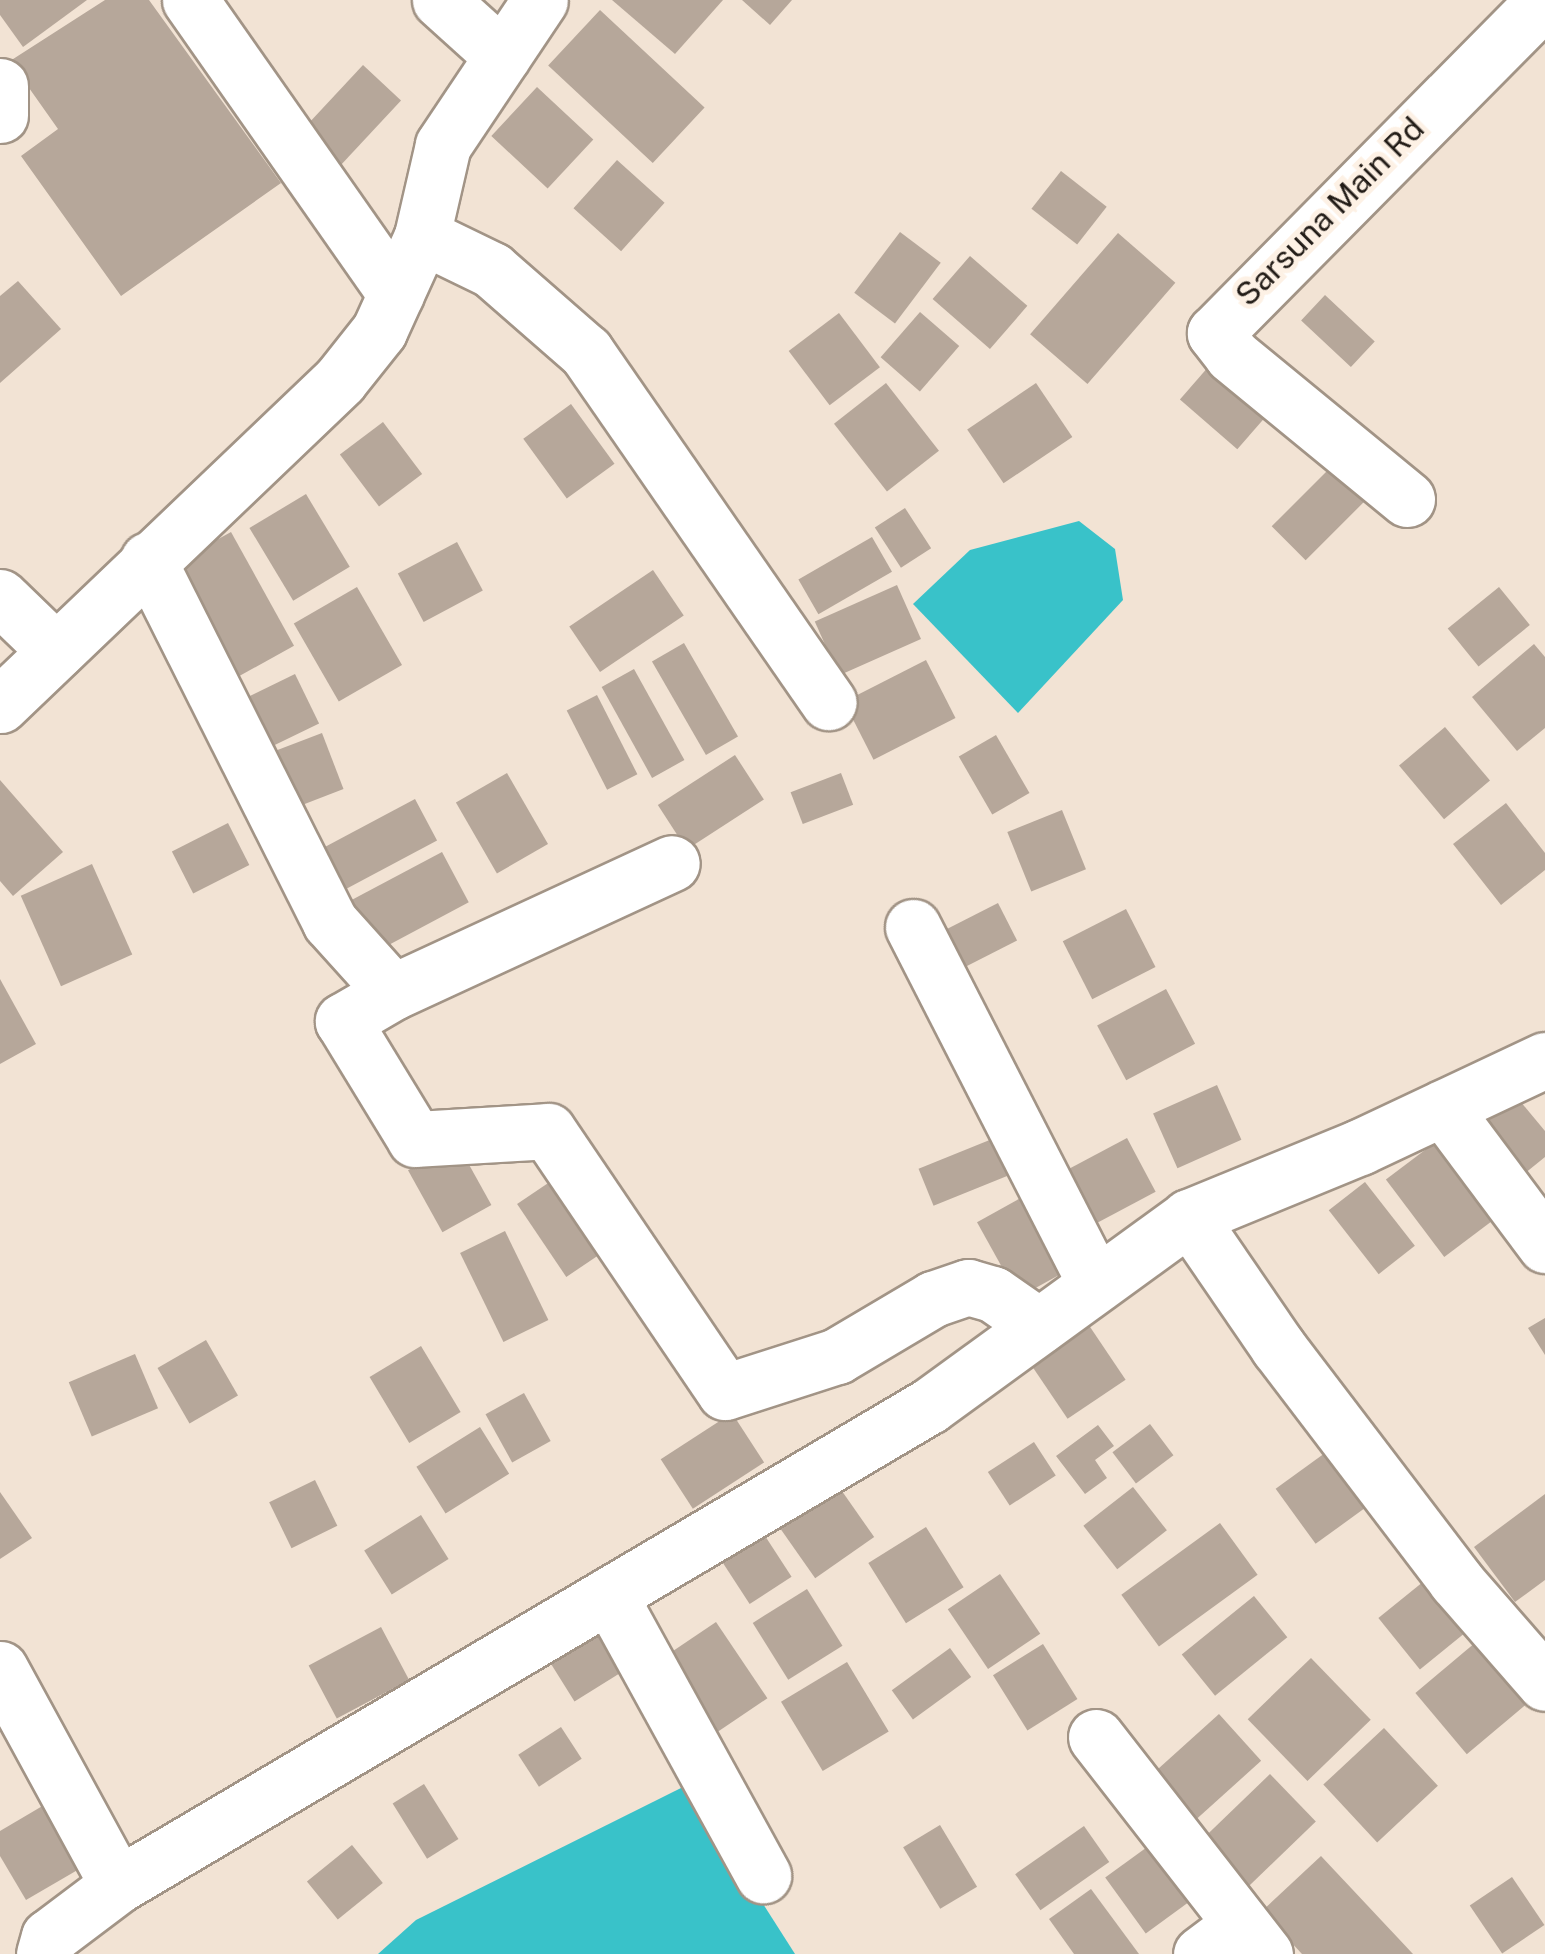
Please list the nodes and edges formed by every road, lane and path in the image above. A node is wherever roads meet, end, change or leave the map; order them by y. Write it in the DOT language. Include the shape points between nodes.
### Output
graph roads {
  1 [pos="190,0"];
  2 [pos="440,0"];
  3 [pos="540,0"];
  4 [pos="1544,0"];
  5 [pos="502,56"];
  6 [pos="0,86"];
  7 [pos="0,116"];
  8 [pos="422,236"];
  9 [pos="396,294"];
  10 [pos="1406,499"];
  11 [pos="148,560"];
  12 [pos="0,597"];
  13 [pos="56,651"];
  14 [pos="828,702"];
  15 [pos="0,704"];
  16 [pos="672,863"];
  17 [pos="913,927"];
  18 [pos="393,992"];
  19 [pos="1545,1060"];
  20 [pos="1443,1108"];
  21 [pos="1188,1217"];
  22 [pos="1545,1244"];
  23 [pos="1096,1284"];
  24 [pos="1038,1326"];
  25 [pos="608,1595"];
  26 [pos="0,1669"];
  27 [pos="1545,1683"];
  28 [pos="1096,1737"];
  29 [pos="763,1875"];
  30 [pos="118,1885"];
  31 [pos="1236,1944"];
  32 [pos="44,1954"];
  1 -- 9 [label="street"];
  2 -- 5 [label="street"];
  3 -- 5 [label="street"];
  4 -- 10 [label="street, Sarsuna Main Rd" via="1215,333 1232,355"];
  5 -- 8 [label="street" via="443,145"];
  6 -- 7 [label="street"];
  8 -- 9 [label="street"];
  8 -- 14 [label="street" via="492,270 586,352"];
  9 -- 11 [label="street" via="379,331 340,380"];
  11 -- 13 [label="street"];
  11 -- 18 [label="street" via="330,922"];
  12 -- 13 [label="street"];
  13 -- 15 [label="street"];
  16 -- 18 [label="street"];
  17 -- 23 [label="street"];
  18 -- 24 [label="street" via="343,1021 415,1139 548,1132 725,1392 836,1356 934,1299 968,1287 993,1294"];
  19 -- 20 [label="street"];
  20 -- 21 [label="street"];
  20 -- 22 [label="street"];
  21 -- 23 [label="street"];
  21 -- 27 [label="street" via="1444,1566"];
  23 -- 24 [label="street"];
  24 -- 25 [label="street" via="929,1406"];
  25 -- 29 [label="street"];
  25 -- 30 [label="street"];
  26 -- 30 [label="street"];
  28 -- 31 [label="street"];
  30 -- 32 [label="street" via="62,1926"];
}
